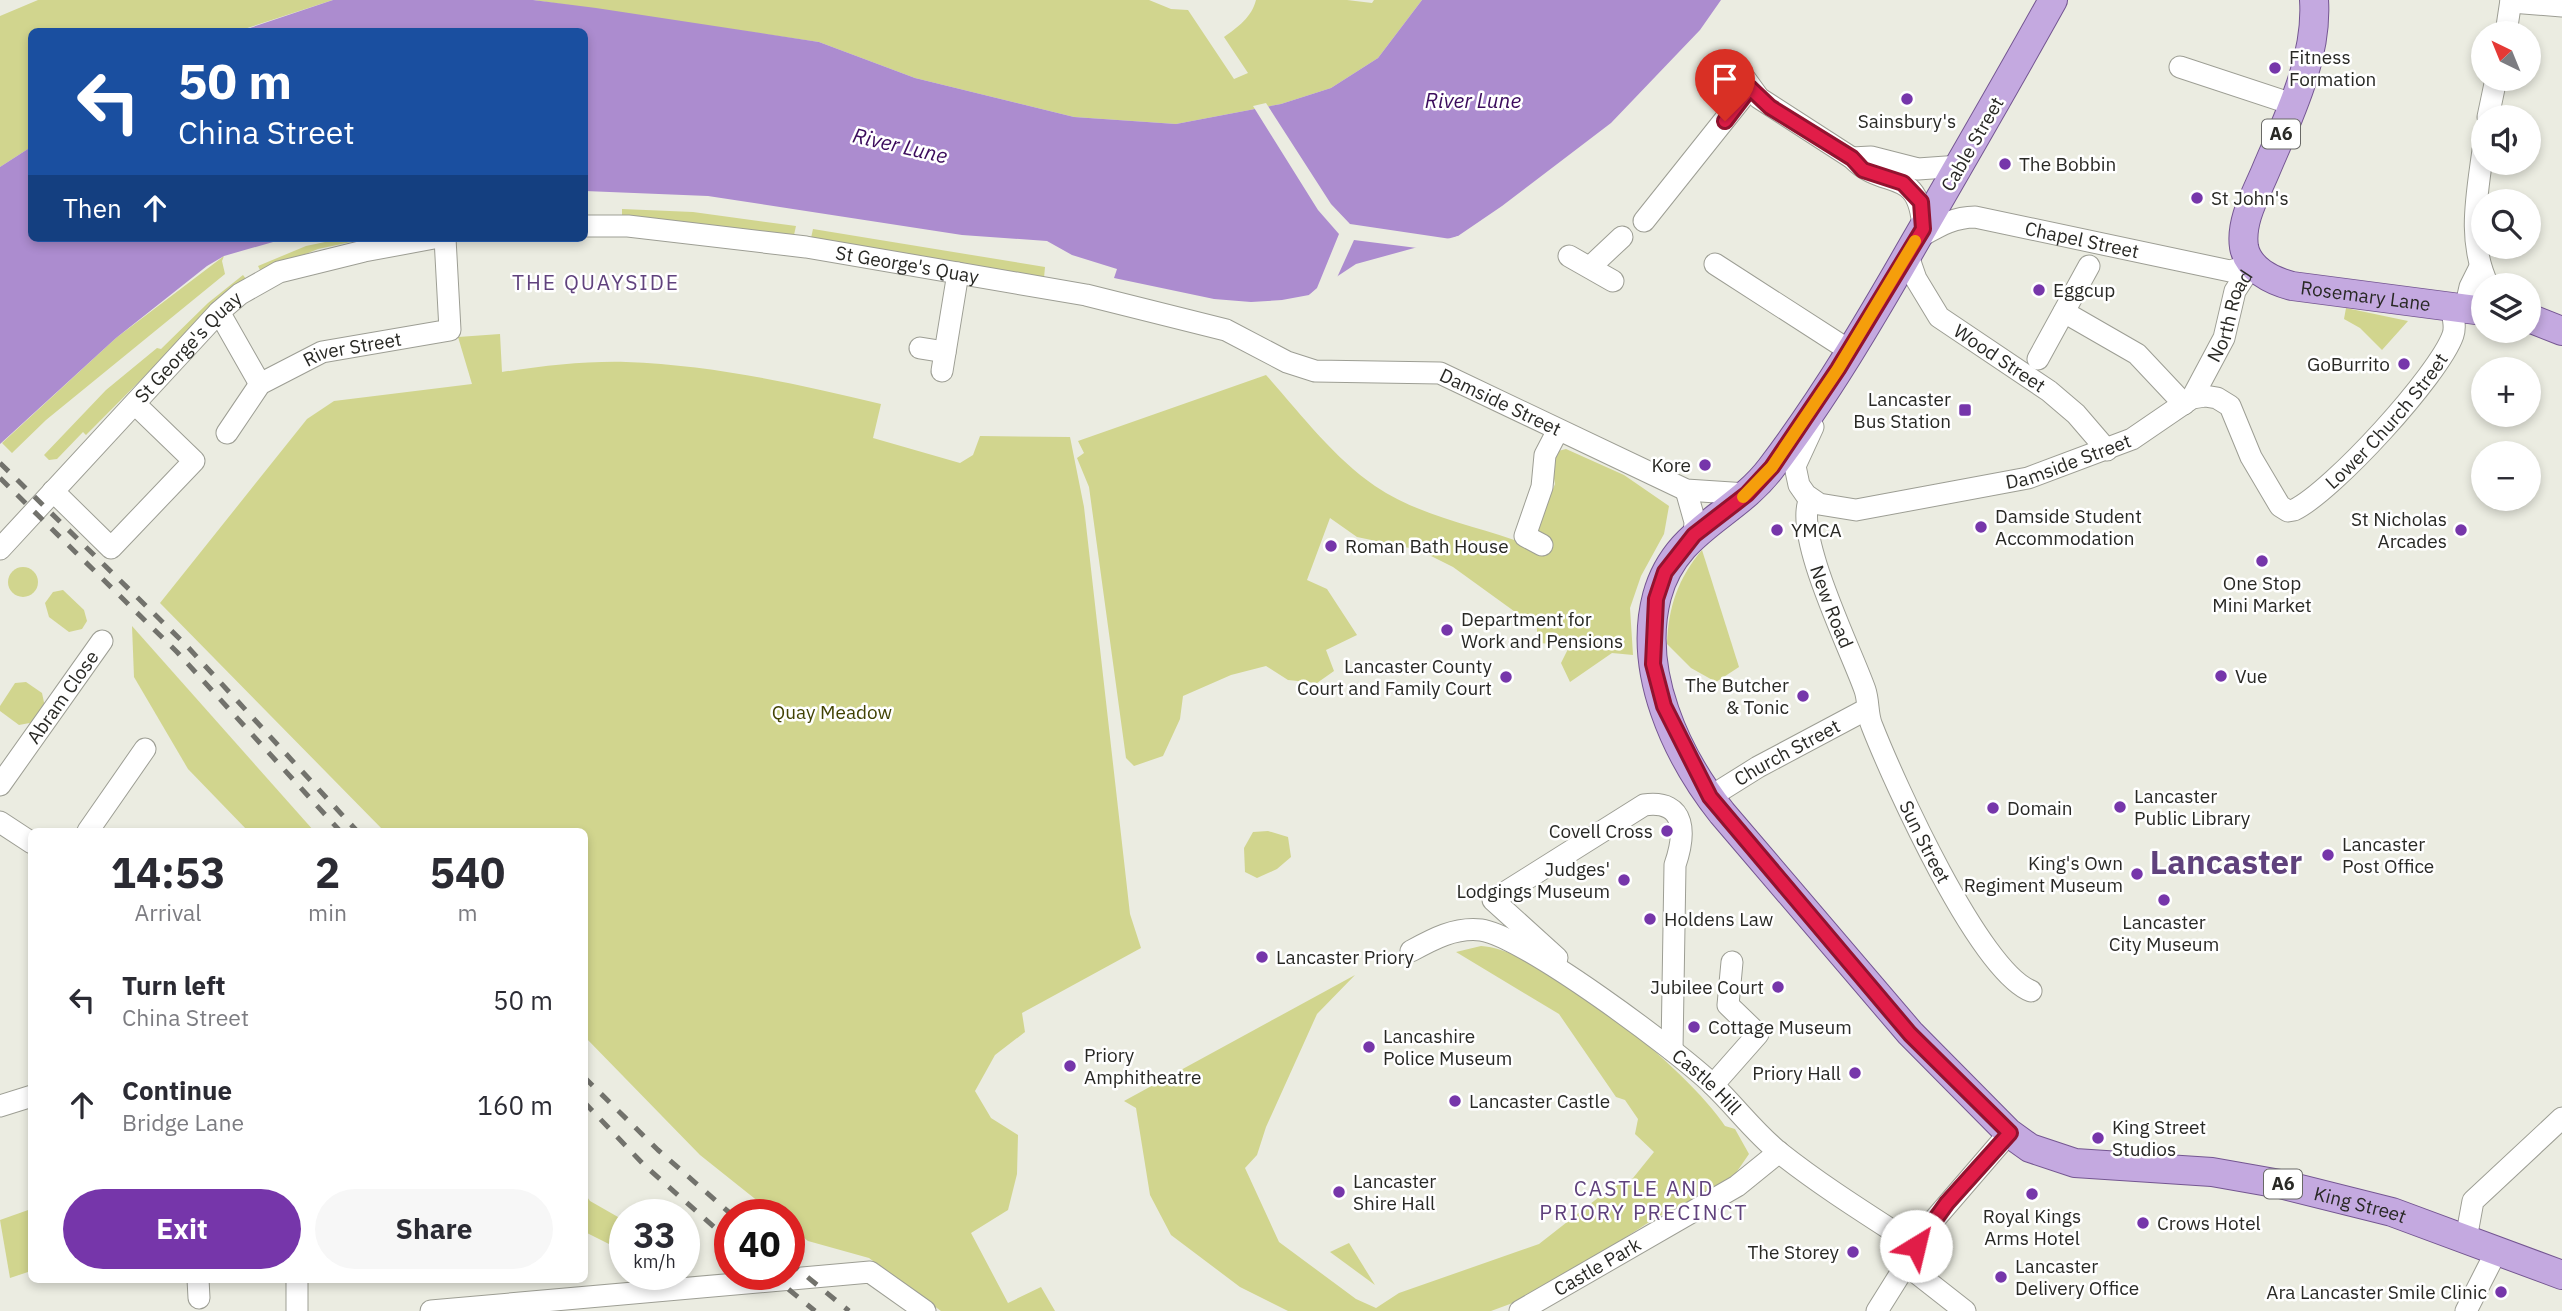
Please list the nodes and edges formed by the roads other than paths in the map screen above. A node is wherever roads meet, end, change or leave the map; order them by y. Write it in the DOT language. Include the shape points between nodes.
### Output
graph roads {
  1 [pos="2053,0"];
  2 [pos="2314,0"];
  3 [pos="2511,1"];
  4 [pos="2562,6"];
  5 [pos="2508,21"];
  6 [pos="1733,62"];
  7 [pos="2180,67"];
  8 [pos="1750,88"];
  9 [pos="2292,103"];
  10 [pos="1852,158"];
  11 [pos="1960,166"];
  12 [pos="2480,175"];
  13 [pos="1644,221"];
  14 [pos="588,226"];
  15 [pos="1622,237"];
  16 [pos="1916,241"];
  17 [pos="412,242"];
  18 [pos="445,242"];
  19 [pos="1569,256"];
  20 [pos="1715,264"];
  21 [pos="2252,265"];
  22 [pos="2089,266"];
  23 [pos="1590,267"];
  24 [pos="958,273"];
  25 [pos="2483,273"];
  26 [pos="1613,281"];
  27 [pos="2471,286"];
  28 [pos="2467,309"];
  29 [pos="219,312"];
  30 [pos="2064,312"];
  31 [pos="2541,323"];
  32 [pos="1226,330"];
  33 [pos="2562,331"];
  34 [pos="920,348"];
  35 [pos="1850,351"];
  36 [pos="2038,359"];
  37 [pos="260,384"];
  38 [pos="1825,389"];
  39 [pos="2188,401"];
  40 [pos="135,404"];
  41 [pos="1558,430"];
  42 [pos="227,433"];
  43 [pos="2107,450"];
  44 [pos="1686,490"];
  45 [pos="53,491"];
  46 [pos="1747,494"];
  47 [pos="1810,499"];
  48 [pos="1694,535"];
  49 [pos="1542,545"];
  50 [pos="0,549"];
  51 [pos="102,641"];
  52 [pos="1867,709"];
  53 [pos="145,749"];
  54 [pos="0,785"];
  55 [pos="1710,797"];
  56 [pos="0,822"];
  57 [pos="90,828"];
  58 [pos="28,840"];
  59 [pos="1411,951"];
  60 [pos="1732,962"];
  61 [pos="1576,982"];
  62 [pos="2031,991"];
  63 [pos="1672,1051"];
  64 [pos="1713,1085"];
  65 [pos="28,1097"];
  66 [pos="0,1106"];
  67 [pos="2562,1118"];
  68 [pos="2010,1133"];
  69 [pos="1779,1152"];
  70 [pos="2466,1239"];
  71 [pos="2497,1250"];
  72 [pos="1910,1255"];
  73 [pos="2562,1275"];
  74 [pos="297,1283"];
  75 [pos="297,1311"];
  76 [pos="431,1311"];
  77 [pos="925,1311"];
  78 [pos="1520,1311"];
  79 [pos="1877,1311"];
  80 [pos="1965,1311"];
  81 [pos="2466,1311"];
  1 -- 11 [label="main road, Cable Street / A6"];
  2 -- 9 [label="main road, North Road / A6" via="2315,18"];
  3 -- 4 [label="street"];
  3 -- 5 [label="street"];
  6 -- 8 [label="street, Wood Street"];
  7 -- 9 [label="street"];
  8 -- 10 [label="street, Wood Street" via="1770,107"];
  8 -- 13 [label="street"];
  9 -- 21 [label="main road, North Road / A6" via="2248,214 2244,242"];
  10 -- 11 [label="street" via="1871,157 1918,169"];
  10 -- 16 [label="street, Wood Street" via="1863,170 1903,183 1921,202"];
  11 -- 16 [label="main road, Cable Street / A6"];
  12 -- 25 [label="street" via="2474,228"];
  14 -- 24 [label="street, St George's Quay" via="628,226 806,247"];
  15 -- 23 [label="street"];
  16 -- 21 [label="street, Chapel Street" via="1944,223 1975,217 2230,271"];
  16 -- 35 [label="main road, Cable Street / A6"];
  16 -- 43 [label="street, Wood Street" via="1916,279 1939,317 2049,391"];
  17 -- 29 [label="street, St George's Quay" via="279,272"];
  18 -- 37 [label="street, River Street" via="450,330 322,352"];
  19 -- 23 [label="street"];
  20 -- 35 [label="street"];
  21 -- 28 [label="main road, Rosemary Lane" via="2292,286"];
  21 -- 39 [label="street, North Road" via="2235,291 2224,338"];
  22 -- 30 [label="street"];
  23 -- 26 [label="street"];
  24 -- 32 [label="street, St George's Quay" via="1086,295"];
  24 -- 34 [label="street" via="943,361"];
  27 -- 28 [label="street, Lower Church Street"];
  28 -- 39 [label="street, Lower Church Street" via="2446,350 2361,453 2300,507 2288,511 2280,506 2251,457 2230,406 2217,398"];
  29 -- 37 [label="street"];
  29 -- 40 [label="street, St George's Quay"];
  30 -- 36 [label="street"];
  30 -- 39 [label="street" via="2137,354"];
  31 -- 33 [label="main road"];
  32 -- 41 [label="street, Damside Street" via="1287,362 1315,370 1440,373"];
  35 -- 38 [label="main road, Cable Street / A6"];
  37 -- 42 [label="street, River Street"];
  38 -- 46 [label="main road, Cable Street / A6" via="1772,467"];
  38 -- 47 [label="street, New Road" via="1795,466 1799,485"];
  39 -- 43 [label="street, Damside Street" via="2139,435"];
  40 -- 45 [label="street, St George's Quay"];
  40 -- 45 [label="street" via="194,461 111,548"];
  41 -- 44 [label="street, Damside Street"];
  41 -- 49 [label="street" via="1545,455 1542,487 1525,536"];
  43 -- 47 [label="street, Damside Street" via="2028,478 1914,501 1843,510"];
  44 -- 46 [label="street, Damside Street"];
  44 -- 48 [label="street"];
  45 -- 50 [label="street, St George's Quay"];
  46 -- 48 [label="main road, A6"];
  47 -- 52 [label="street, New Road" via="1806,512 1811,546 1866,693"];
  48 -- 55 [label="main road, A6" via="1665,572 1656,599 1653,664 1664,706"];
  51 -- 54 [label="street, Abram Close"];
  52 -- 55 [label="street, Church Street"];
  52 -- 62 [label="street, Sun Street" via="1903,800 1956,901 2010,978"];
  53 -- 57 [label="street"];
  55 -- 68 [label="main road, A6" via="1910,1034"];
  56 -- 58 [label="street"];
  59 -- 61 [label="street" via="1461,929 1501,935"];
  60 -- 64 [label="street" via="1728,1005 1758,1034"];
  61 -- 63 [label="street"];
  61 -- 63 [label="street, Castle Hill" via="1555,956 1493,900 1644,805 1657,803 1669,808 1684,841 1675,865"];
  63 -- 64 [label="street, Castle Hill"];
  64 -- 69 [label="street, Castle Hill"];
  65 -- 66 [label="street"];
  67 -- 70 [label="street" via="2473,1201"];
  68 -- 70 [label="main road, King Street / A6" via="2039,1152 2075,1163 2212,1172 2260,1180 2392,1212"];
  68 -- 72 [label="street" via="1947,1203"];
  69 -- 72 [label="street, Castle Hill"];
  69 -- 78 [label="street, Castle Park" via="1737,1186"];
  70 -- 71 [label="main road, A6"];
  71 -- 73 [label="main road, A6"];
  71 -- 81 [label="street"];
  72 -- 79 [label="street"];
  72 -- 80 [label="street, Castle Hill"];
  74 -- 75 [label="street"];
  76 -- 77 [label="street" via="870,1272"];
}
